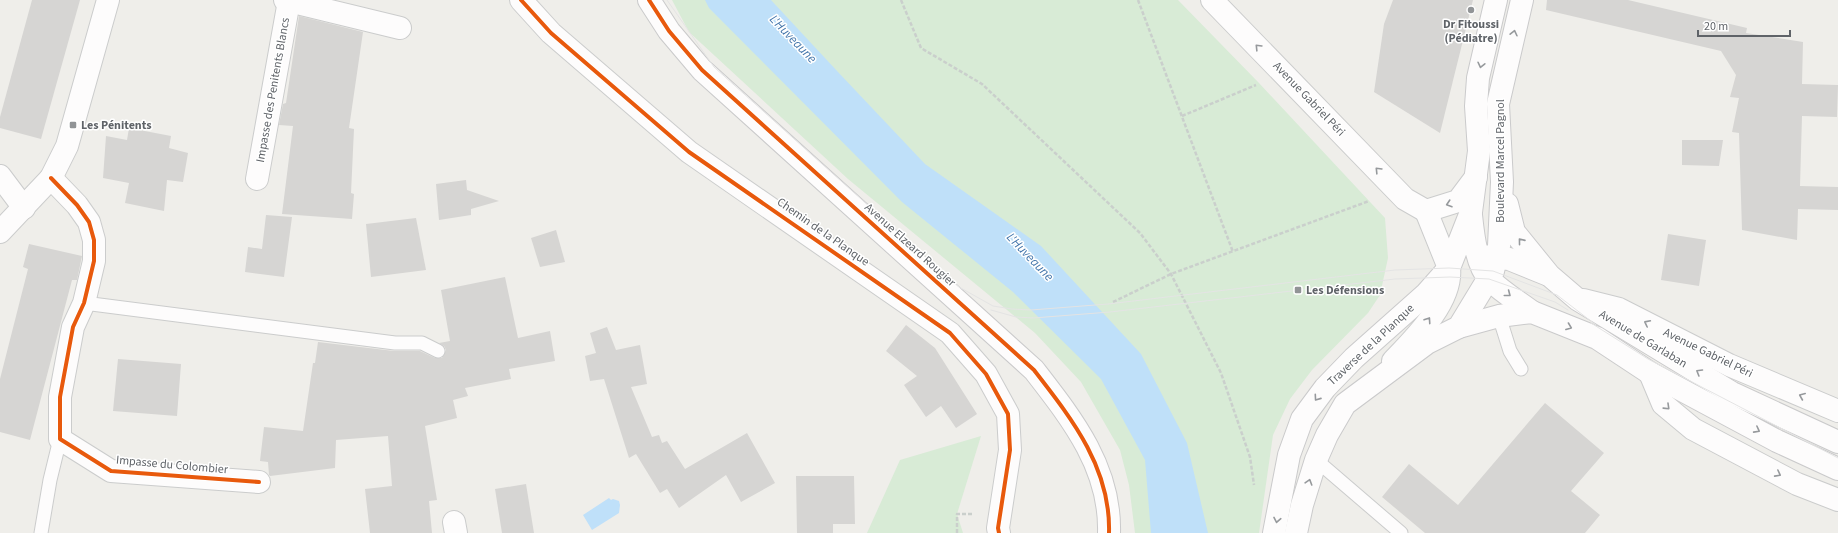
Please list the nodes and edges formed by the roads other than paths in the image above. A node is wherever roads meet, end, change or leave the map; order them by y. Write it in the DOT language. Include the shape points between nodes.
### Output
graph roads {
  1 [pos="108,0"];
  2 [pos="521,0"];
  3 [pos="649,0"];
  4 [pos="1212,0"];
  5 [pos="1496,0"];
  6 [pos="1522,0"];
  7 [pos="287,1"];
  8 [pos="400,28"];
  9 [pos="0,176"];
  10 [pos="1476,177"];
  11 [pos="51,178"];
  12 [pos="257,179"];
  13 [pos="1502,182"];
  14 [pos="24,208"];
  15 [pos="1426,211"];
  16 [pos="1471,212"];
  17 [pos="0,232"];
  18 [pos="1487,257"];
  19 [pos="1448,268"];
  20 [pos="1549,275"];
  21 [pos="1489,279"];
  22 [pos="1426,294"];
  23 [pos="1577,299"];
  24 [pos="84,303"];
  25 [pos="1532,312"];
  26 [pos="1499,316"];
  27 [pos="1454,330"];
  28 [pos="438,351"];
  29 [pos="1521,369"];
  30 [pos="1650,372"];
  31 [pos="1374,381"];
  32 [pos="1838,411"];
  33 [pos="60,439"];
  34 [pos="1838,442"];
  35 [pos="1316,460"];
  36 [pos="1838,469"];
  37 [pos="259,482"];
  38 [pos="1838,500"];
  39 [pos="41,533"];
  40 [pos="999,533"];
  41 [pos="1109,533"];
  42 [pos="1274,533"];
  43 [pos="1296,533"];
  44 [pos="1401,533"];
  1 -- 11 [label="street" via="67,146"];
  2 -- 40 [label="street, Chemin de la Planque" via="552,34 689,152 950,333 986,374 1008,414 1010,450"];
  3 -- 41 [label="street, Avenue Elzeard Rougier" via="669,31 702,70 1034,370 1086,443 1100,475 1109,517"];
  15 -- 4 [label="street, Avenue Gabriel Péri, one-way" via="1405,198"];
  5 -- 10 [label="street, Boulevard Marcel Pagnol, one-way" via="1478,78 1476,106 1479,151"];
  13 -- 6 [label="street, Boulevard Marcel Pagnol, one-way" via="1498,104"];
  7 -- 8 [label="street"];
  7 -- 12 [label="street, Impasse des Penitents Blancs"];
  9 -- 14 [label="street"];
  10 -- 15 [label="street, one-way" via="1458,201"];
  10 -- 16 [label="street, Boulevard Marcel Pagnol"];
  11 -- 14 [label="street"];
  11 -- 24 [label="street" via="77,205 89,222 94,240 94,261"];
  13 -- 18 [label="street, Boulevard Marcel Pagnol" via="1499,246"];
  20 -- 13 [label="street, Avenue de Garlaban, one-way" via="1514,232"];
  14 -- 17 [label="street"];
  15 -- 19 [label="street"];
  16 -- 18 [label="street" via="1474,243"];
  16 -- 19 [label="street, Boulevard Marcel Pagnol"];
  18 -- 19 [label="street" via="1470,256"];
  18 -- 20 [label="street" via="1509,259"];
  18 -- 21 [label="street, Boulevard Marcel Pagnol"];
  19 -- 22 [label="street, Boulevard Marcel Pagnol"];
  31 -- 19 [label="street, one-way" via="1420,332 1443,298 1450,277"];
  20 -- 23 [label="street, Avenue de Garlaban"];
  21 -- 25 [label="street, one-way"];
  21 -- 27 [label="street, Boulevard Marcel Pagnol"];
  22 -- 42 [label="street, Traverse de la Planque, one-way" via="1354,358 1325,388 1302,420 1289,455"];
  32 -- 23 [label="street, Avenue Gabriel Péri, one-way" via="1729,365 1619,309"];
  34 -- 23 [label="street, Avenue de Garlaban, one-way" via="1732,393"];
  24 -- 28 [label="lane" via="395,343 422,344"];
  24 -- 33 [label="street" via="73,327 60,397"];
  25 -- 26 [label="street, Avenue de Garlaban"];
  25 -- 30 [label="street, Avenue de Garlaban, one-way" via="1597,338"];
  26 -- 27 [label="street, Avenue de Garlaban"];
  26 -- 29 [label="lane" via="1510,351"];
  27 -- 31 [label="street" via="1427,343"];
  30 -- 36 [label="street, Avenue de Garlaban, one-way" via="1777,441"];
  30 -- 38 [label="street, one-way" via="1663,404 1693,429 1797,484"];
  31 -- 35 [label="street" via="1345,404 1327,434"];
  33 -- 37 [label="street, Impasse du Colombier" via="110,471"];
  33 -- 39 [label="lane"];
  43 -- 35 [label="street, one-way"];
  35 -- 44 [label="lane"];
}
